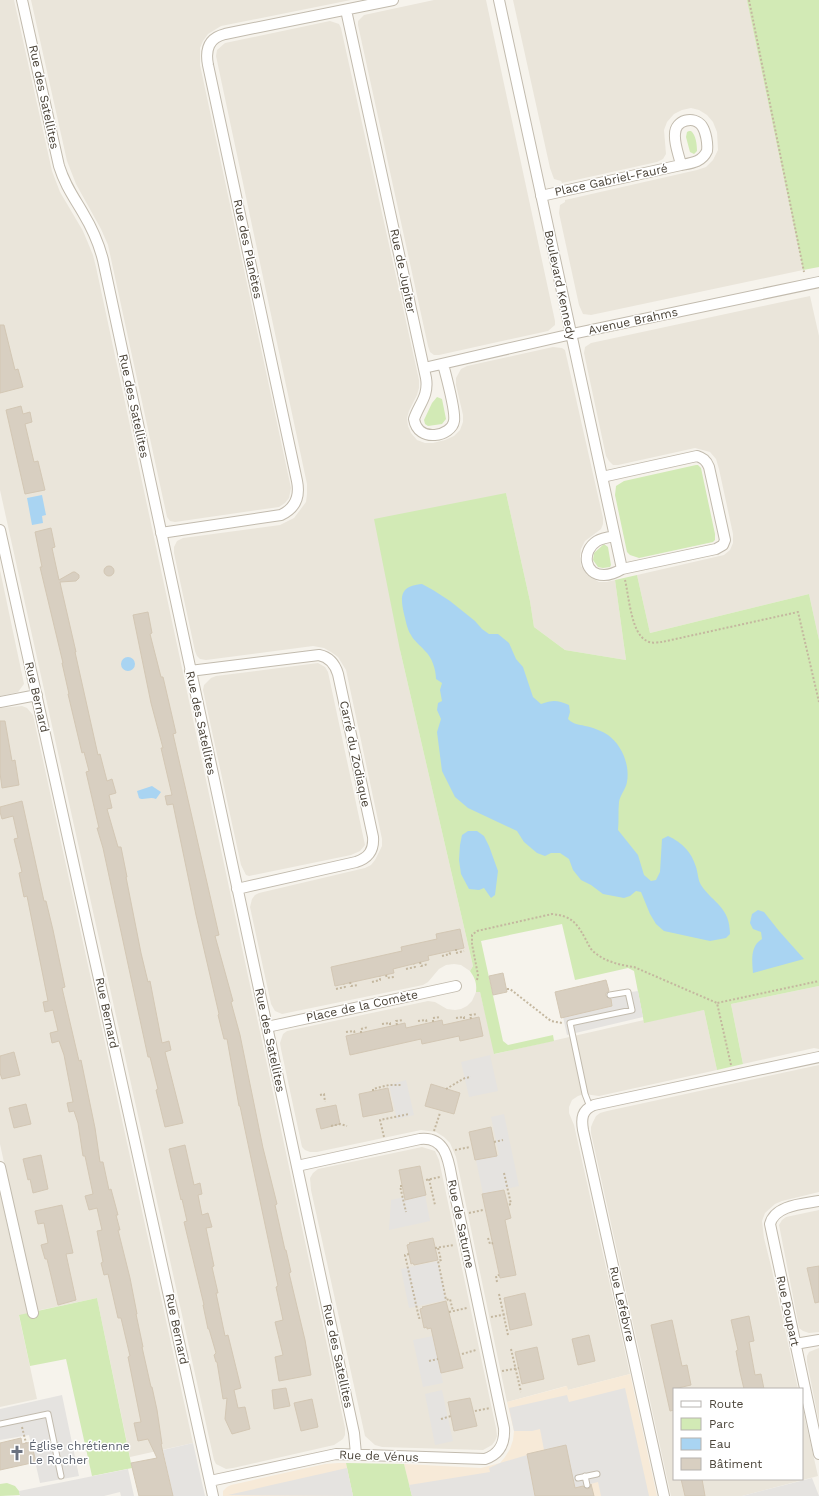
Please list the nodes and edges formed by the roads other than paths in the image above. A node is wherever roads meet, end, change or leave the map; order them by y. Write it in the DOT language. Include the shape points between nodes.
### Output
graph roads {
  1 [pos="22,0"];
  2 [pos="393,0"];
  3 [pos="499,0"];
  4 [pos="346,10"];
  5 [pos="681,165"];
  6 [pos="541,196"];
  7 [pos="819,283"];
  8 [pos="572,334"];
  9 [pos="443,364"];
  10 [pos="424,368"];
  11 [pos="602,477"];
  12 [pos="0,530"];
  13 [pos="161,533"];
  14 [pos="615,536"];
  15 [pos="624,574"];
  16 [pos="190,672"];
  17 [pos="37,695"];
  18 [pos="0,702"];
  19 [pos="237,889"];
  20 [pos="456,986"];
  21 [pos="610,995"];
  22 [pos="267,1027"];
  23 [pos="819,1058"];
  24 [pos="587,1109"];
  25 [pos="297,1166"];
  26 [pos="0,1167"];
  27 [pos="819,1201"];
  28 [pos="33,1313"];
  29 [pos="819,1340"];
  30 [pos="795,1344"];
  31 [pos="0,1424"];
  32 [pos="500,1449"];
  33 [pos="356,1454"];
  34 [pos="819,1454"];
  35 [pos="597,1474"];
  36 [pos="61,1476"];
  37 [pos="585,1476"];
  38 [pos="578,1478"];
  39 [pos="210,1481"];
  40 [pos="587,1485"];
  41 [pos="214,1496"];
  42 [pos="664,1496"];
  1 -- 13 [label="street, Rue des Satellites" via="62,175 69,192 89,224 103,260"];
  2 -- 4 [label="street, Rue des Planètes"];
  3 -- 6 [label="street, Boulevard Kennedy"];
  4 -- 10 [label="street, Rue de Jupiter"];
  4 -- 13 [label="street, Rue des Planètes" via="220,36 211,42 208,49 208,65 296,473 298,494 291,509 281,515"];
  5 -- 5 [label="street, Place Gabriel-Fauré" via="702,160 707,151 704,130 699,122 683,121 676,128 675,138"];
  5 -- 6 [label="street, Place Gabriel-Fauré"];
  6 -- 8 [label="street, Boulevard Kennedy"];
  7 -- 8 [label="street, Avenue Brahms"];
  8 -- 9 [label="street, Avenue Brahms"];
  8 -- 11 [label="street, Boulevard Kennedy"];
  9 -- 10 [label="street, Avenue Brahms"];
  9 -- 10 [label="street, Rue de Jupiter" via="454,422 449,430 438,434 421,432 414,419 427,390"];
  11 -- 14 [label="street, Boulevard Kennedy"];
  11 -- 15 [label="street" via="697,456 702,457 709,467 724,536 723,545"];
  12 -- 17 [label="street, Rue Bernard"];
  13 -- 16 [label="street, Rue des Satellites"];
  14 -- 15 [label="street, Boulevard Kennedy"];
  14 -- 15 [label="street" via="592,545 587,554 588,563 593,571 603,575"];
  16 -- 19 [label="street, Rue des Satellites"];
  16 -- 19 [label="street, Carré du Zodiaque" via="318,655 330,660 338,674 373,837 371,851 365,858 356,862"];
  17 -- 18 [label="street"];
  17 -- 39 [label="street, Rue Bernard"];
  19 -- 22 [label="street, Rue des Satellites"];
  20 -- 22 [label="street, Place de la Comète"];
  21 -- 24 [label="lane" via="628,992 632,1010 570,1023"];
  22 -- 25 [label="street, Rue des Satellites"];
  23 -- 24 [label="street"];
  24 -- 42 [label="street, Rue Lefebvre" via="582,1118 583,1130"];
  25 -- 32 [label="street, Rue de Saturne" via="420,1139 440,1144 446,1153 451,1174 499,1406 504,1434"];
  25 -- 33 [label="street, Rue des Satellites" via="354,1433"];
  26 -- 28 [label="street"];
  27 -- 30 [label="street, Rue Poupart" via="782,1209 774,1215 770,1224"];
  29 -- 30 [label="street"];
  30 -- 34 [label="street, Rue Poupart"];
  31 -- 36 [label="lane" via="48,1414"];
  32 -- 33 [label="street, Rue de Vénus" via="490,1457 478,1459"];
  33 -- 39 [label="street, Rue de Vénus" via="332,1454"];
  35 -- 37 [label="lane"];
  37 -- 38 [label="lane"];
  37 -- 40 [label="lane"];
  39 -- 41 [label="street, Rue Bernard"];
}
